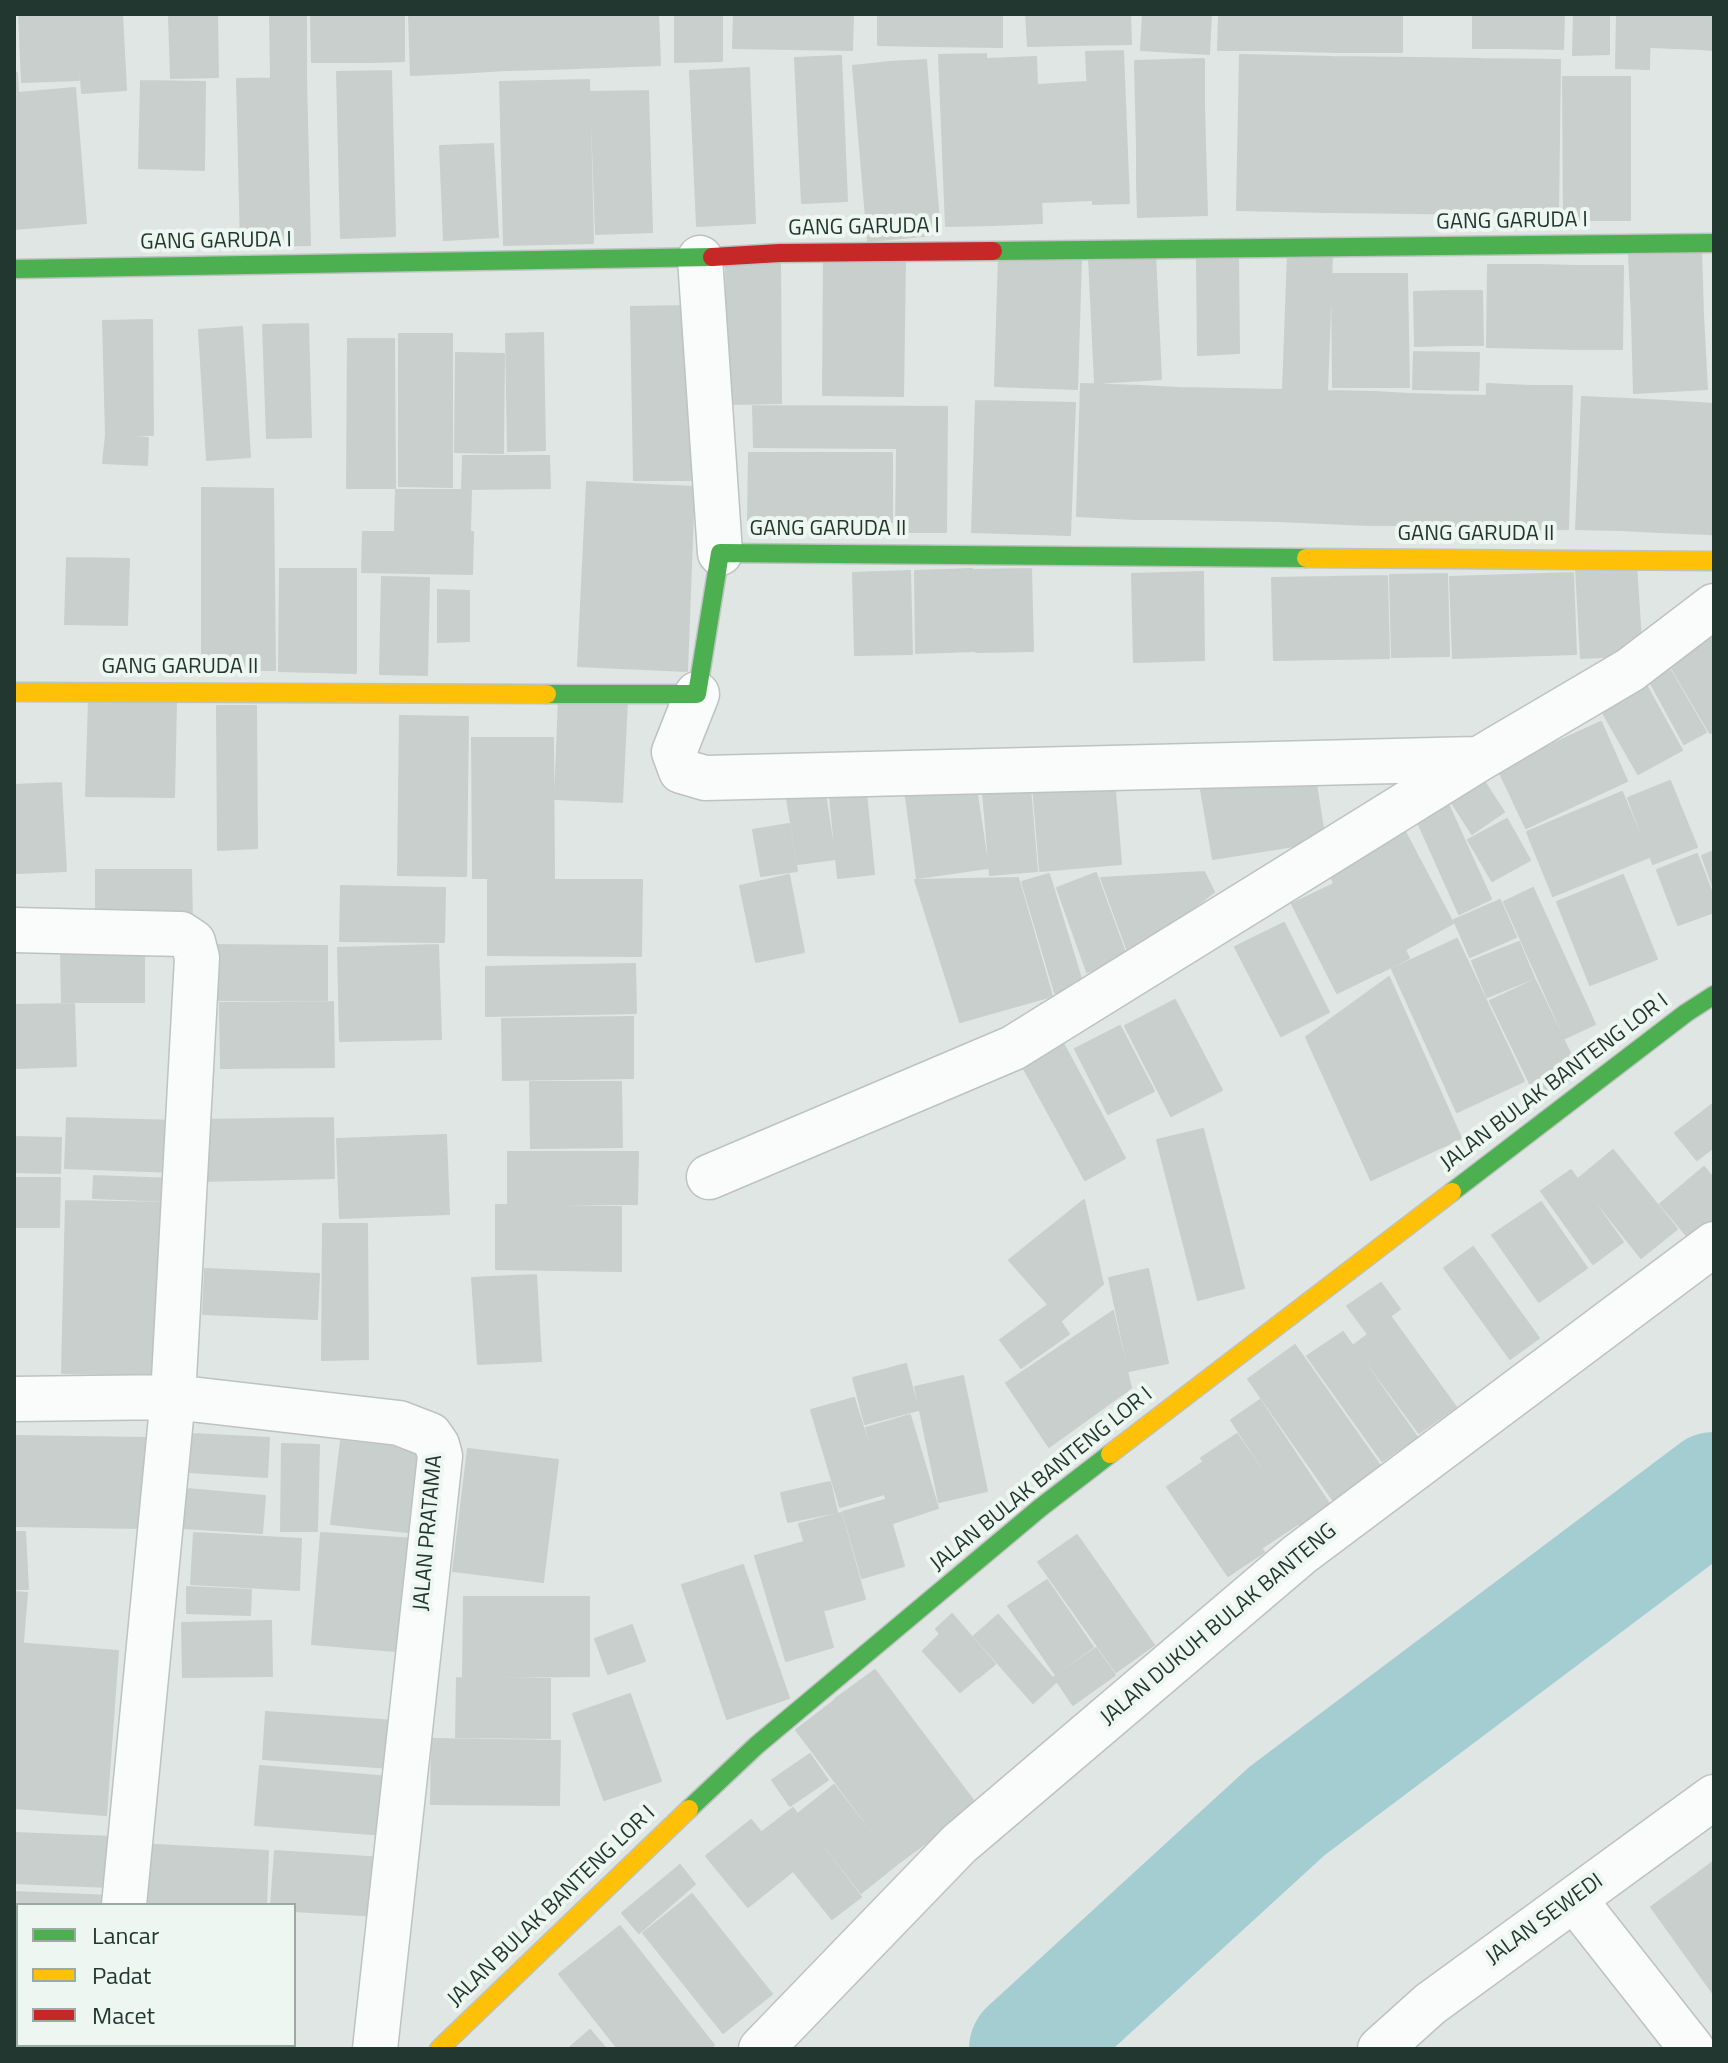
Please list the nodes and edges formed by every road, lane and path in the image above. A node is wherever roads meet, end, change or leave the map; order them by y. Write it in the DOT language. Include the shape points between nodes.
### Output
graph roads {
  1 [pos="1714,243"];
  2 [pos="700,258"];
  3 [pos="14,269"];
  4 [pos="720,553"];
  5 [pos="1714,561"];
  6 [pos="1714,606"];
  7 [pos="14,692"];
  8 [pos="697,694"];
  9 [pos="1479,759"];
  10 [pos="14,930"];
  11 [pos="1714,995"];
  12 [pos="709,1177"];
  13 [pos="1714,1244"];
  14 [pos="173,1397"];
  15 [pos="14,1399"];
  16 [pos="1714,1797"];
  17 [pos="1574,1899"];
  18 [pos="124,1903"];
  19 [pos="375,2049"];
  20 [pos="439,2049"];
  21 [pos="761,2049"];
  22 [pos="1380,2049"];
  23 [pos="1692,2049"];
  1 -- 2 [label="street, GANG GARUDA I"];
  2 -- 3 [label="street, GANG GARUDA I"];
  2 -- 4 [label="street"];
  4 -- 5 [label="street, GANG GARUDA II"];
  4 -- 8 [label="street, GANG GARUDA II"];
  6 -- 9 [label="street" via="1630,670"];
  7 -- 8 [label="street, GANG GARUDA II"];
  8 -- 9 [label="street" via="674,752 681,771 705,778"];
  9 -- 12 [label="street" via="1013,1048"];
  10 -- 14 [label="street" via="181,934 193,942 197,958"];
  11 -- 20 [label="street, JALAN BULAK BANTENG LOR I" via="1040,1508 757,1745"];
  13 -- 21 [label="street, JALAN DUKUH BULAK BANTENG" via="1288,1565 959,1844"];
  14 -- 15 [label="street, JALAN PRATAMA"];
  14 -- 18 [label="street"];
  14 -- 19 [label="street, JALAN PRATAMA" via="399,1423 430,1435 437,1445 440,1456"];
  16 -- 17 [label="street, JALAN SEWEDI"];
  17 -- 22 [label="street, JALAN SEWEDI" via="1430,2004"];
  17 -- 23 [label="street"];
}
